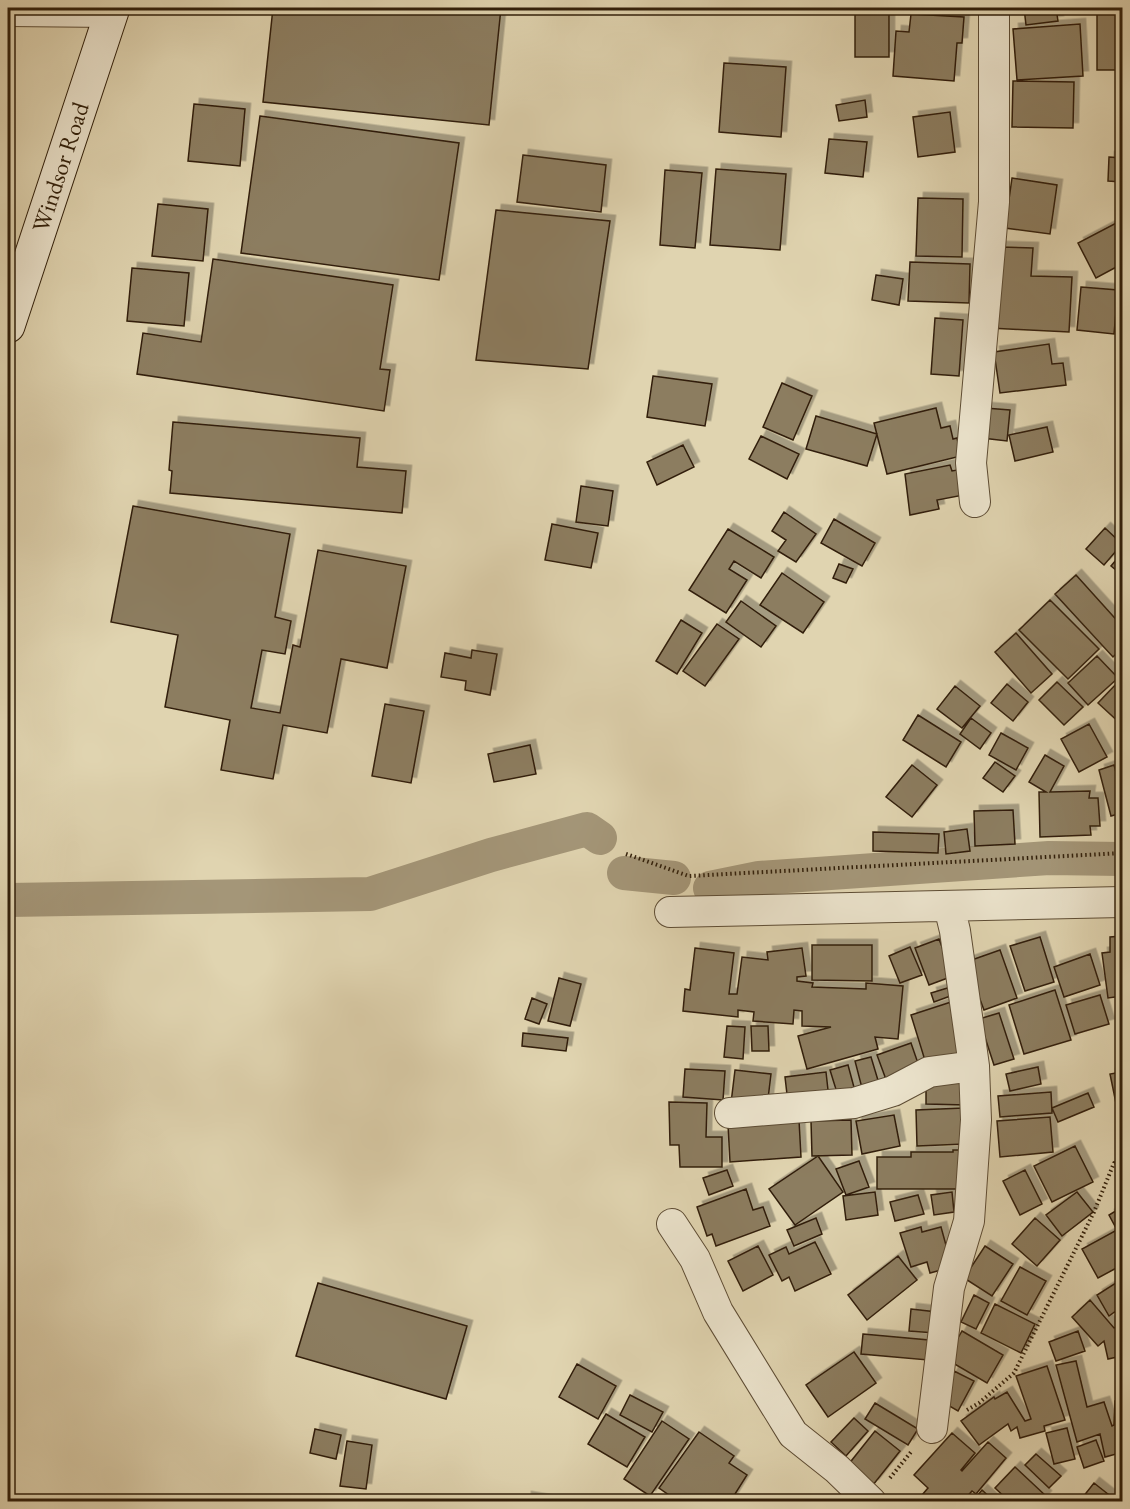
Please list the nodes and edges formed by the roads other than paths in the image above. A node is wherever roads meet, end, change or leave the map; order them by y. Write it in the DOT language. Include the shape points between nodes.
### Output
graph roads {
  1 [pos="994,8"];
  2 [pos="8,10"];
  3 [pos="113,10"];
  4 [pos="8,326"];
  5 [pos="975,502"];
  6 [pos="1122,902"];
  7 [pos="949,906"];
  8 [pos="670,912"];
  9 [pos="974,1066"];
  10 [pos="730,1113"];
  11 [pos="672,1224"];
  12 [pos="932,1428"];
  13 [pos="878,1494"];
  1 -- 5 [label="street" via="994,202 971,463"];
  2 -- 3 [label="street"];
  3 -- 4 [label="main road, Windsor Road"];
  6 -- 7 [label="street"];
  7 -- 8 [label="street"];
  7 -- 9 [label="street"];
  9 -- 10 [label="street" via="929,1072 893,1091 854,1103"];
  9 -- 12 [label="street" via="976,1120 969,1221 949,1288"];
  11 -- 13 [label="street" via="695,1259 718,1312 793,1434 837,1469"];
}
